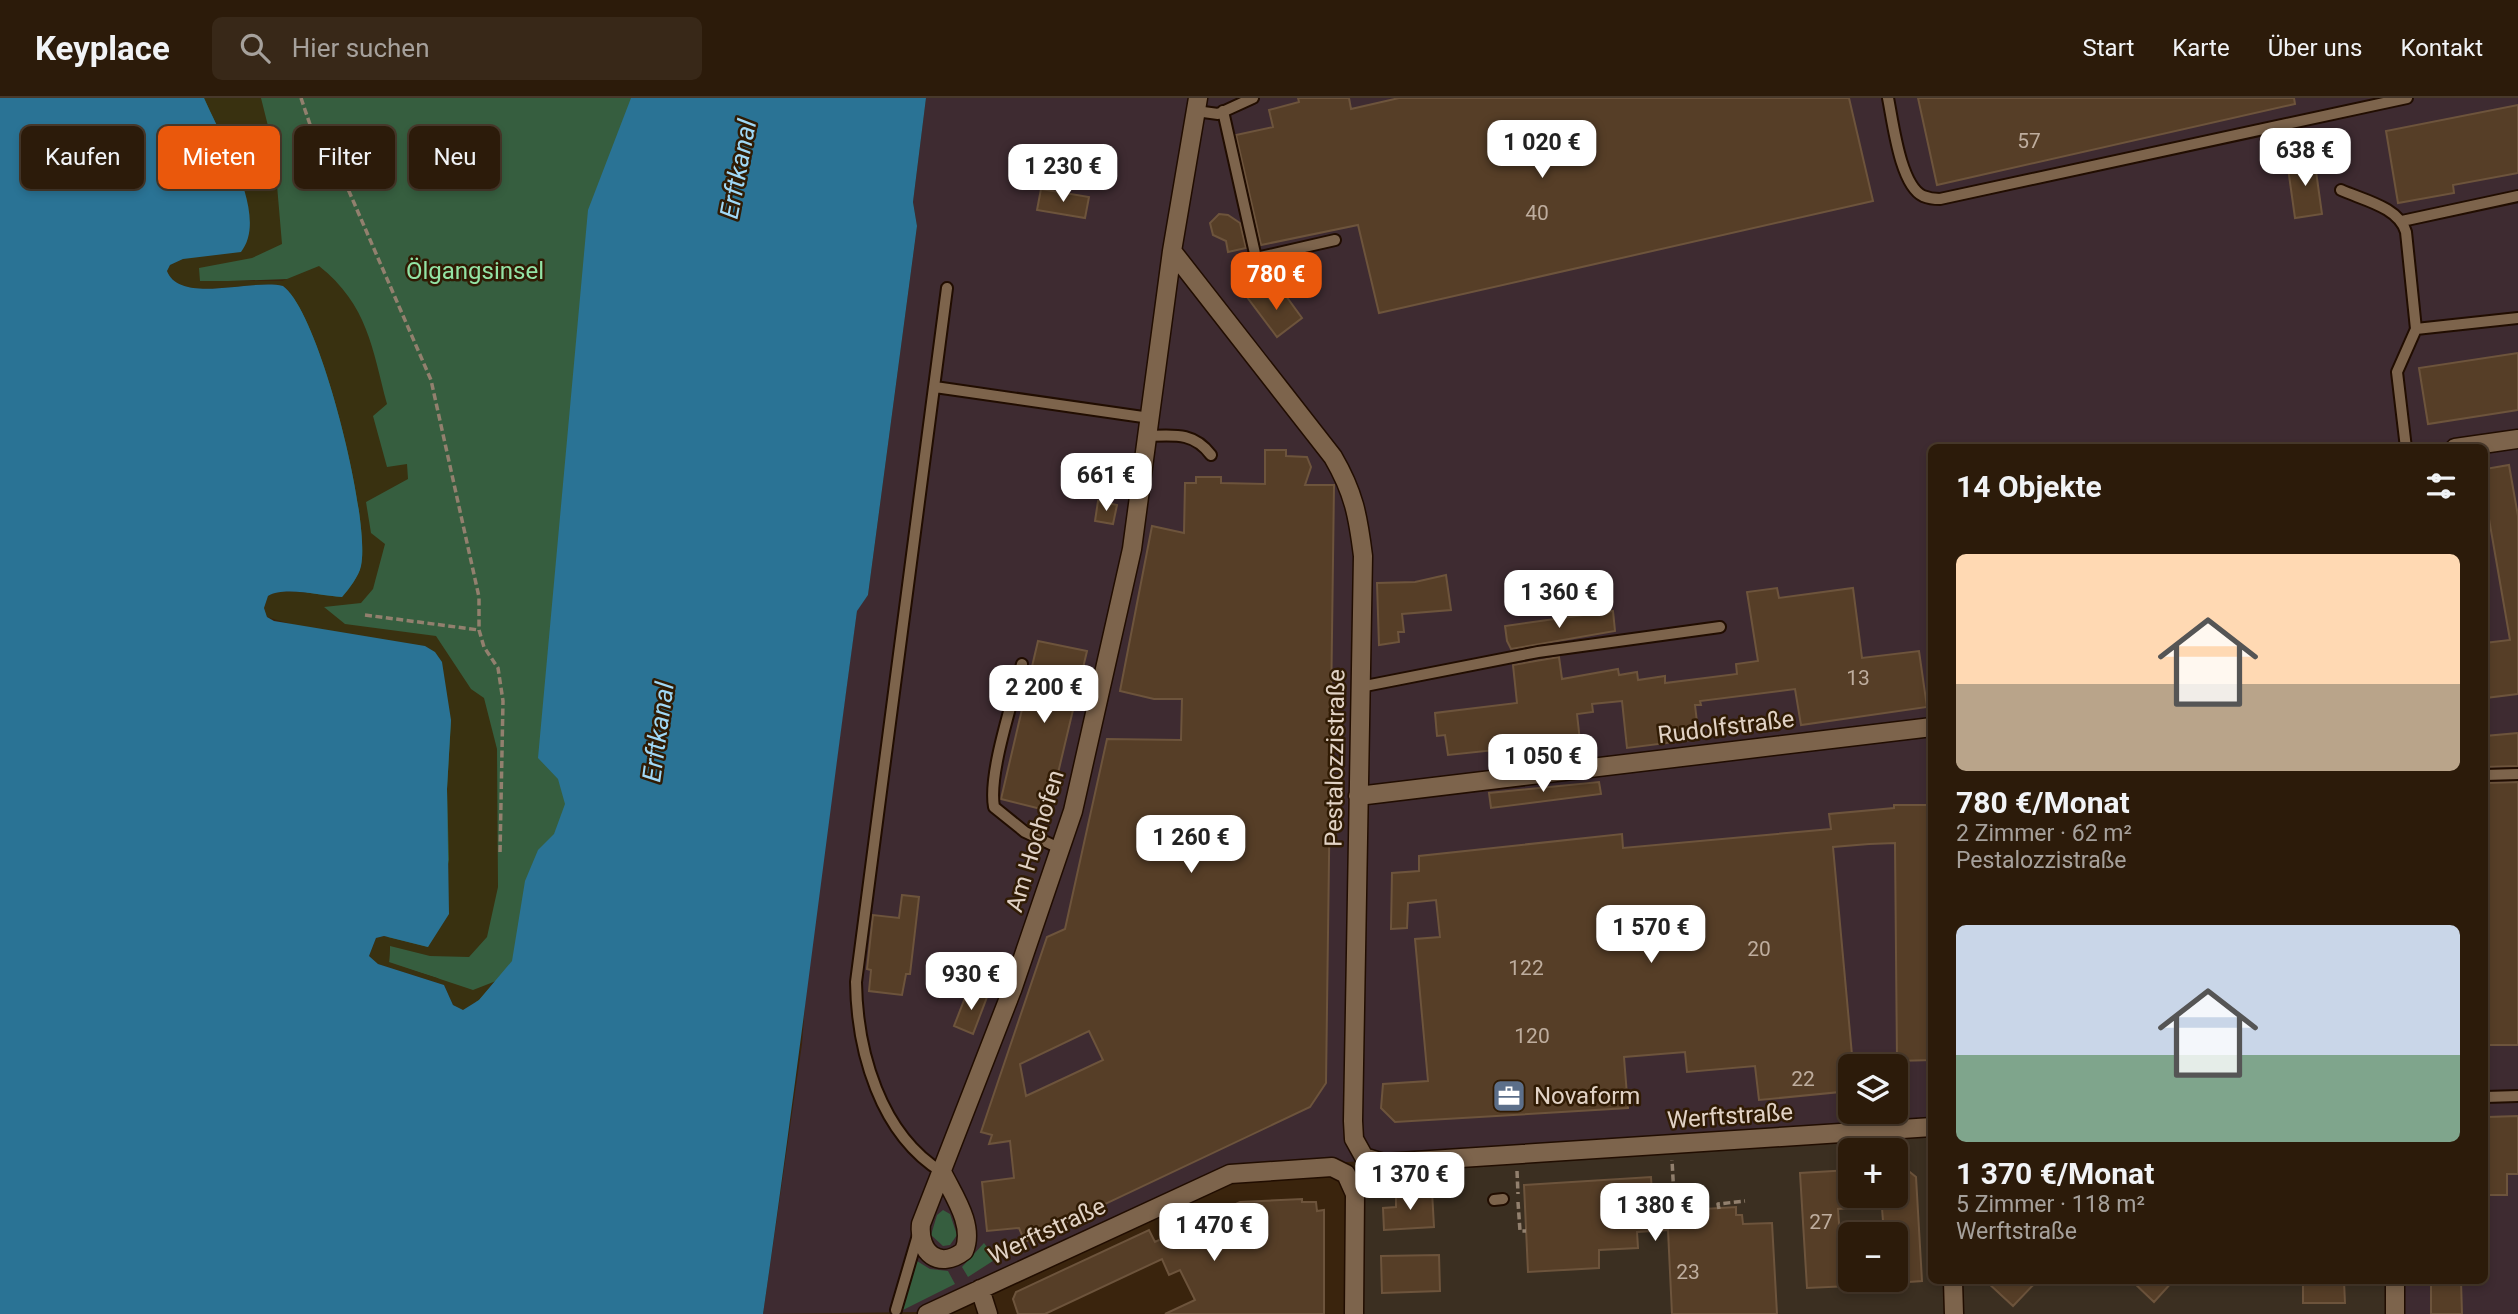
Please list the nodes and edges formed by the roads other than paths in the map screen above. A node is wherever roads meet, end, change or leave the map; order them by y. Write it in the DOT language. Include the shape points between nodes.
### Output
graph roads {
  1 [pos="1253,98"];
  2 [pos="1888,98"];
  3 [pos="2407,98"];
  4 [pos="1197,105"];
  5 [pos="1223,111"];
  6 [pos="2341,190"];
  7 [pos="2518,196"];
  8 [pos="2402,221"];
  9 [pos="1335,240"];
  10 [pos="1172,251"];
  11 [pos="947,288"];
  12 [pos="2518,318"];
  13 [pos="2416,329"];
  14 [pos="934,387"];
  15 [pos="1150,418"];
  16 [pos="1148,436"];
  17 [pos="2518,439"];
  18 [pos="2406,444"];
  19 [pos="2483,444"];
  20 [pos="1211,455"];
  21 [pos="1720,627"];
  22 [pos="1022,664"];
  23 [pos="1360,687"];
  24 [pos="1928,727"];
  25 [pos="2518,774"];
  26 [pos="2488,775"];
  27 [pos="1358,796"];
  28 [pos="1061,849"];
  29 [pos="2518,1096"];
  30 [pos="2488,1097"];
  31 [pos="1928,1127"];
  32 [pos="1364,1157"];
  33 [pos="942,1172"];
  34 [pos="1346,1174"];
  35 [pos="921,1224"];
  36 [pos="1953,1284"];
  37 [pos="2395,1284"];
  38 [pos="981,1289"];
  39 [pos="896,1310"];
  40 [pos="927,1314"];
  41 [pos="988,1314"];
  42 [pos="1354,1314"];
  43 [pos="1954,1314"];
  44 [pos="2395,1314"];
  1 -- 5 [label="lane"];
  2 -- 3 [label="lane" via="1912,186 1923,196 1940,200"];
  4 -- 5 [label="lane"];
  4 -- 10 [label="street, Am Hochofen"];
  5 -- 9 [label="lane" via="1256,258"];
  6 -- 8 [label="lane"];
  7 -- 8 [label="lane"];
  8 -- 13 [label="lane"];
  10 -- 15 [label="street, Am Hochofen"];
  10 -- 23 [label="street, Pestalozzistraße" via="1333,457 1350,486 1363,556"];
  11 -- 14 [label="lane"];
  12 -- 13 [label="lane"];
  13 -- 18 [label="lane" via="2397,372"];
  14 -- 15 [label="lane"];
  14 -- 33 [label="lane" via="856,982 862,1046 886,1108 915,1153"];
  15 -- 16 [label="street, Am Hochofen"];
  16 -- 20 [label="lane" via="1185,435 1202,442"];
  16 -- 28 [label="street, Am Hochofen" via="1118,618"];
  17 -- 19 [label="street"];
  21 -- 23 [label="lane" via="1538,652"];
  22 -- 28 [label="lane" via="992,795 994,807 1025,832"];
  23 -- 27 [label="street, Pestalozzistraße"];
  24 -- 27 [label="street, Rudolfstraße"];
  25 -- 26 [label="lane"];
  27 -- 32 [label="street, Pestalozzistraße" via="1353,1121 1354,1139"];
  28 -- 33 [label="street, Am Hochofen"];
  29 -- 30 [label="lane"];
  31 -- 32 [label="street, Werftstraße" via="1384,1163"];
  32 -- 34 [label="street"];
  33 -- 35 [label="street, Am Hochofen"];
  33 -- 35 [label="street" via="967,1229 964,1251 950,1259 930,1257 920,1237"];
  34 -- 38 [label="street, Werftstraße" via="1332,1167 1230,1174"];
  34 -- 42 [label="street" via="1355,1194"];
  35 -- 39 [label="lane"];
  36 -- 43 [label="street"];
  37 -- 44 [label="street"];
  38 -- 40 [label="street, Werftstraße"];
  38 -- 41 [label="street"];
}
